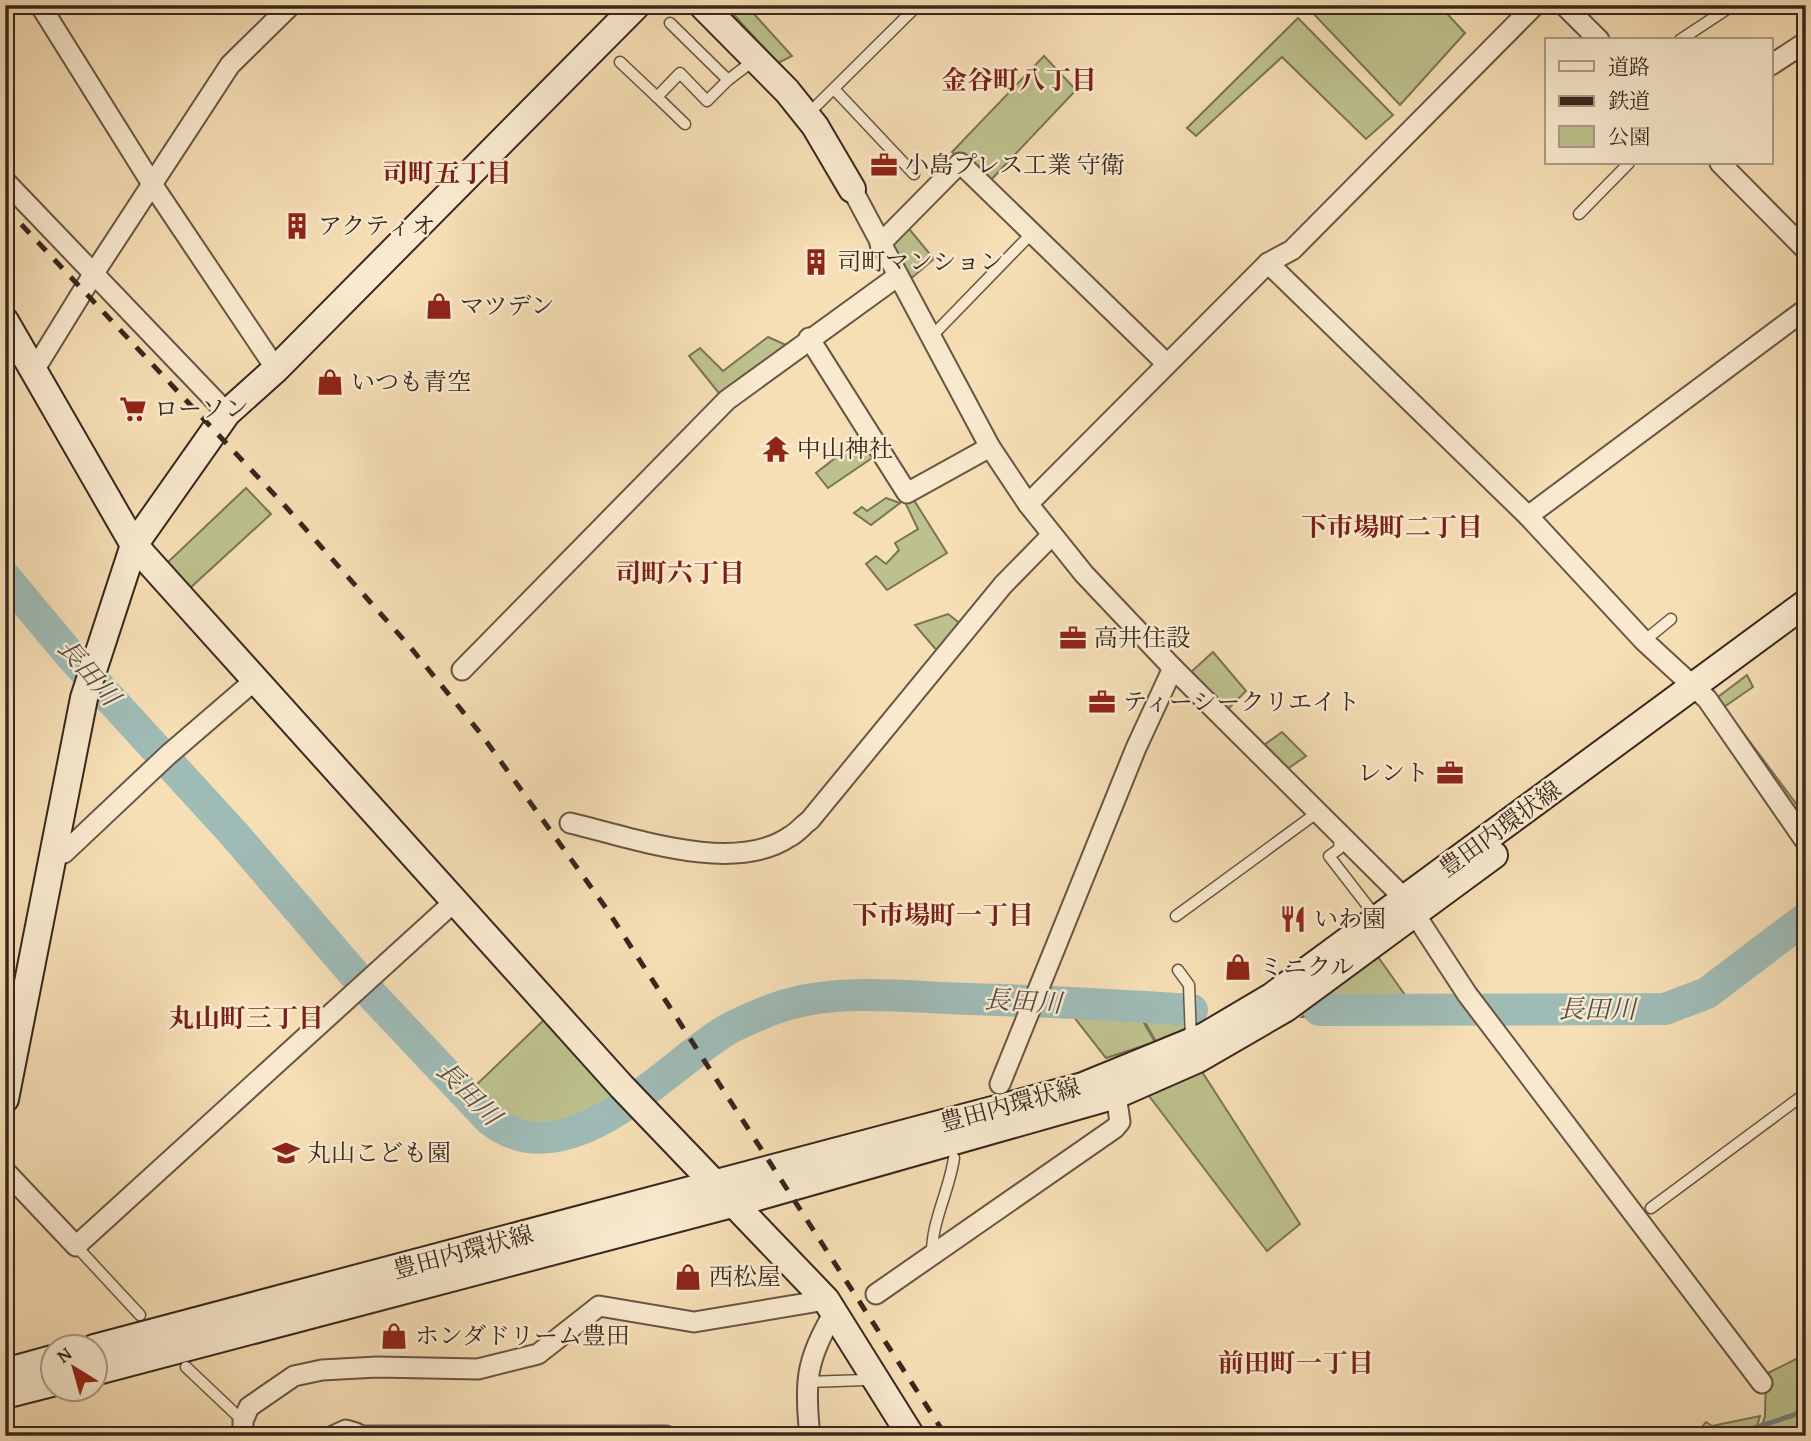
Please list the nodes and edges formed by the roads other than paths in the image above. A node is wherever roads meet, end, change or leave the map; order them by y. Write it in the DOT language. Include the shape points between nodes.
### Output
graph roads {
  1 [pos="40,5"];
  2 [pos="291,5"];
  3 [pos="637,5"];
  4 [pos="702,5"];
  5 [pos="918,5"];
  6 [pos="1535,5"];
  7 [pos="1564,5"];
  8 [pos="1733,5"];
  9 [pos="670,23"];
  10 [pos="1597,38"];
  11 [pos="1683,38"];
  12 [pos="1806,42"];
  13 [pos="757,59"];
  14 [pos="620,62"];
  15 [pos="1772,64"];
  16 [pos="728,80"];
  17 [pos="834,89"];
  18 [pos="657,97"];
  19 [pos="807,116"];
  20 [pos="685,124"];
  21 [pos="1628,164"];
  22 [pos="1721,164"];
  23 [pos="914,174"];
  24 [pos="5,181"];
  25 [pos="152,184"];
  26 [pos="852,189"];
  27 [pos="1579,214"];
  28 [pos="1032,233"];
  29 [pos="880,244"];
  30 [pos="1806,250"];
  31 [pos="1268,263"];
  32 [pos="94,273"];
  33 [pos="898,275"];
  34 [pos="1806,309"];
  35 [pos="5,321"];
  36 [pos="932,336"];
  37 [pos="809,338"];
  38 [pos="1167,364"];
  39 [pos="276,369"];
  40 [pos="33,372"];
  41 [pos="227,414"];
  42 [pos="990,447"];
  43 [pos="1028,503"];
  44 [pos="1528,516"];
  45 [pos="1052,535"];
  46 [pos="134,545"];
  47 [pos="1806,603"];
  48 [pos="1671,619"];
  49 [pos="1806,626"];
  50 [pos="1644,641"];
  51 [pos="1172,668"];
  52 [pos="462,670"];
  53 [pos="254,681"];
  54 [pos="1700,693"];
  55 [pos="1318,812"];
  56 [pos="570,823"];
  57 [pos="1340,835"];
  58 [pos="1806,842"];
  59 [pos="54,851"];
  60 [pos="454,902"];
  61 [pos="1410,907"];
  62 [pos="1176,916"];
  63 [pos="1378,919"];
  64 [pos="1178,971"];
  65 [pos="1191,1036"];
  66 [pos="1000,1084"];
  67 [pos="1806,1093"];
  68 [pos="1116,1095"];
  69 [pos="5,1099"];
  70 [pos="954,1158"];
  71 [pos="5,1171"];
  72 [pos="726,1194"];
  73 [pos="1651,1208"];
  74 [pos="76,1247"];
  75 [pos="932,1256"];
  76 [pos="876,1294"];
  77 [pos="830,1306"];
  78 [pos="141,1315"];
  79 [pos="108,1345"];
  80 [pos="38,1363"];
  81 [pos="186,1367"];
  82 [pos="108,1368"];
  83 [pos="5,1372"];
  84 [pos="866,1380"];
  85 [pos="806,1382"];
  86 [pos="1762,1383"];
  87 [pos="38,1387"];
  88 [pos="5,1395"];
  89 [pos="243,1428"];
  90 [pos="356,1435"];
  91 [pos="656,1435"];
  92 [pos="333,1436"];
  93 [pos="810,1436"];
  94 [pos="911,1436"];
  1 -- 25 [label="street"];
  2 -- 25 [label="street" via="230,65"];
  3 -- 39 [label="street"];
  4 -- 13 [label="street"];
  5 -- 17 [label="lane"];
  6 -- 31 [label="street" via="1293,250"];
  7 -- 10 [label="street"];
  8 -- 11 [label="lane"];
  9 -- 16 [label="lane"];
  12 -- 15 [label="street"];
  13 -- 16 [label="lane"];
  13 -- 19 [label="street"];
  14 -- 18 [label="lane"];
  16 -- 18 [label="lane" via="707,101 680,73"];
  17 -- 19 [label="lane"];
  17 -- 23 [label="lane"];
  18 -- 20 [label="lane"];
  19 -- 26 [label="street"];
  21 -- 27 [label="lane"];
  22 -- 30 [label="street"];
  24 -- 32 [label="street"];
  25 -- 32 [label="street"];
  25 -- 39 [label="street"];
  26 -- 29 [label="street"];
  28 -- 29 [label="street" via="960,163"];
  28 -- 36 [label="lane"];
  28 -- 38 [label="street"];
  29 -- 33 [label="street"];
  31 -- 38 [label="street"];
  31 -- 44 [label="street"];
  32 -- 40 [label="street"];
  32 -- 41 [label="street"];
  33 -- 36 [label="street"];
  33 -- 37 [label="street"];
  34 -- 44 [label="street"];
  35 -- 40 [label="street"];
  36 -- 42 [label="street"];
  37 -- 42 [label="street" via="907,493"];
  37 -- 52 [label="street" via="727,400"];
  38 -- 43 [label="street"];
  39 -- 41 [label="street"];
  40 -- 46 [label="street"];
  41 -- 46 [label="street"];
  42 -- 43 [label="street"];
  43 -- 45 [label="street"];
  44 -- 50 [label="street"];
  45 -- 51 [label="street"];
  45 -- 56 [label="street" via="962,634 810,820 789,838 748,853 699,852"];
  46 -- 53 [label="street"];
  46 -- 59 [label="street" via="91,677"];
  47 -- 54 [label="street, 豊田内環状線"];
  48 -- 50 [label="lane"];
  49 -- 54 [label="street, 豊田内環状線"];
  50 -- 54 [label="street"];
  51 -- 55 [label="street"];
  51 -- 66 [label="street"];
  53 -- 59 [label="street" via="64,853"];
  53 -- 60 [label="street"];
  54 -- 58 [label="street"];
  54 -- 61 [label="street, 豊田内環状線"];
  55 -- 57 [label="street"];
  55 -- 62 [label="lane"];
  57 -- 61 [label="street"];
  57 -- 63 [label="lane" via="1339,849 1329,856"];
  59 -- 69 [label="street"];
  60 -- 72 [label="street" via="642,1109"];
  60 -- 74 [label="street"];
  61 -- 63 [label="street, 豊田内環状線"];
  61 -- 68 [label="street, 豊田内環状線" via="1257,1027"];
  61 -- 86 [label="street" via="1466,994"];
  63 -- 65 [label="street, 豊田内環状線" via="1271,996"];
  64 -- 65 [label="lane" via="1189,985"];
  65 -- 72 [label="street, 豊田内環状線" via="1083,1086"];
  67 -- 73 [label="lane"];
  68 -- 72 [label="street, 豊田内環状線"];
  68 -- 75 [label="street" via="1120,1122 1115,1128"];
  70 -- 75 [label="lane" via="931,1237"];
  71 -- 74 [label="street"];
  72 -- 77 [label="street"];
  72 -- 79 [label="street, 豊田内環状線"];
  72 -- 82 [label="street, 豊田内環状線"];
  74 -- 78 [label="lane"];
  75 -- 76 [label="street"];
  77 -- 85 [label="street"];
  77 -- 89 [label="street" via="694,1322 599,1306 538,1354 478,1369 322,1370 294,1377 249,1407"];
  77 -- 94 [label="street"];
  80 -- 83 [label="street"];
  81 -- 89 [label="lane"];
  84 -- 85 [label="lane"];
  85 -- 93 [label="street"];
  87 -- 88 [label="street"];
  90 -- 91 [label="street"];
  90 -- 92 [label="street" via="346,1430"];
}
